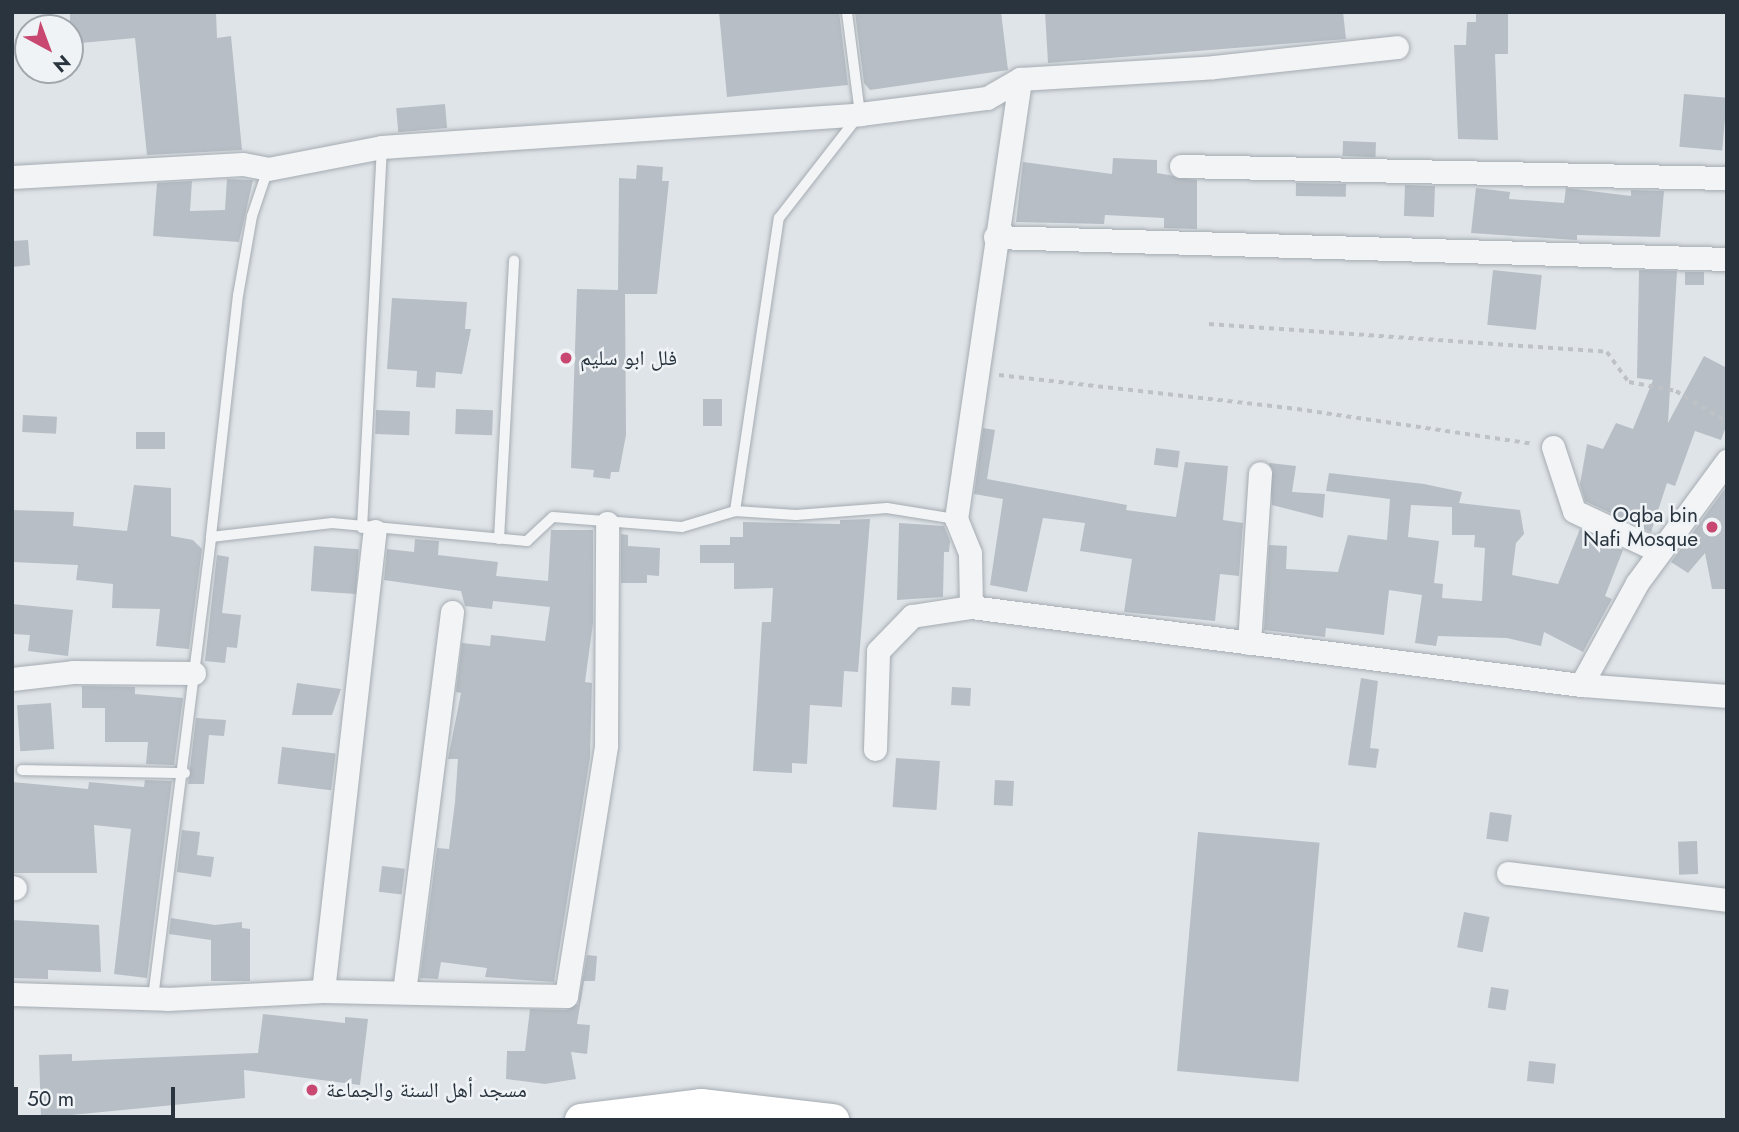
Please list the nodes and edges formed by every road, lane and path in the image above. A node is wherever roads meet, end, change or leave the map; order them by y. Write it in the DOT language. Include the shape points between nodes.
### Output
graph roads {
  1 [pos="847,12"];
  2 [pos="1398,47"];
  3 [pos="1020,79"];
  4 [pos="860,114"];
  5 [pos="382,147"];
  6 [pos="1181,166"];
  7 [pos="268,169"];
  8 [pos="12,177"];
  9 [pos="1727,178"];
  10 [pos="995,237"];
  11 [pos="1727,259"];
  12 [pos="514,260"];
  13 [pos="1209,324"];
  14 [pos="978,372"];
  15 [pos="1727,422"];
  16 [pos="1553,447"];
  17 [pos="1727,461"];
  18 [pos="1260,473"];
  19 [pos="735,511"];
  20 [pos="956,519"];
  21 [pos="607,523"];
  22 [pos="369,529"];
  23 [pos="211,537"];
  24 [pos="499,539"];
  25 [pos="1659,551"];
  26 [pos="971,607"];
  27 [pos="452,611"];
  28 [pos="1249,643"];
  29 [pos="194,673"];
  30 [pos="12,679"];
  31 [pos="1581,685"];
  32 [pos="1727,696"];
  33 [pos="875,749"];
  34 [pos="22,770"];
  35 [pos="185,773"];
  36 [pos="1508,873"];
  37 [pos="1727,900"];
  38 [pos="323,991"];
  39 [pos="404,992"];
  40 [pos="12,994"];
  41 [pos="153,998"];
  42 [pos="581,1120"];
  43 [pos="833,1120"];
  1 -- 4 [label="lane"];
  2 -- 3 [label="street" via="1214,67"];
  3 -- 4 [label="street" via="987,98"];
  3 -- 10 [label="street"];
  4 -- 5 [label="street"];
  4 -- 19 [label="lane" via="779,218"];
  5 -- 7 [label="street"];
  5 -- 22 [label="lane"];
  6 -- 9 [label="street"];
  7 -- 8 [label="street" via="243,164"];
  7 -- 23 [label="lane" via="238,295"];
  10 -- 11 [label="street"];
  10 -- 14 [label="street"];
  12 -- 24 [label="lane"];
  13 -- 15 [label="path" via="1606,352 1629,382 1676,391"];
  14 -- 16 [label="path" via="1297,409"];
  14 -- 20 [label="street"];
  16 -- 25 [label="street" via="1574,511"];
  17 -- 25 [label="street"];
  18 -- 28 [label="street"];
  19 -- 20 [label="lane" via="796,515 887,508"];
  19 -- 21 [label="lane" via="682,527"];
  20 -- 26 [label="street" via="970,553"];
  21 -- 24 [label="lane" via="553,517 527,541"];
  21 -- 39 [label="street" via="606,745 566,996"];
  22 -- 23 [label="lane" via="332,523"];
  22 -- 24 [label="lane"];
  22 -- 38 [label="street"];
  23 -- 29 [label="lane"];
  25 -- 31 [label="street"];
  26 -- 28 [label="street"];
  26 -- 33 [label="street" via="912,616 878,651"];
  27 -- 39 [label="street"];
  28 -- 31 [label="street"];
  29 -- 30 [label="street" via="73,672"];
  29 -- 35 [label="lane"];
  31 -- 32 [label="street"];
  34 -- 35 [label="lane"];
  35 -- 41 [label="lane"];
  36 -- 37 [label="street"];
  38 -- 39 [label="street"];
  38 -- 41 [label="street"];
  40 -- 41 [label="street"];
  42 -- 43 [label="street" via="701,1105"];
}
